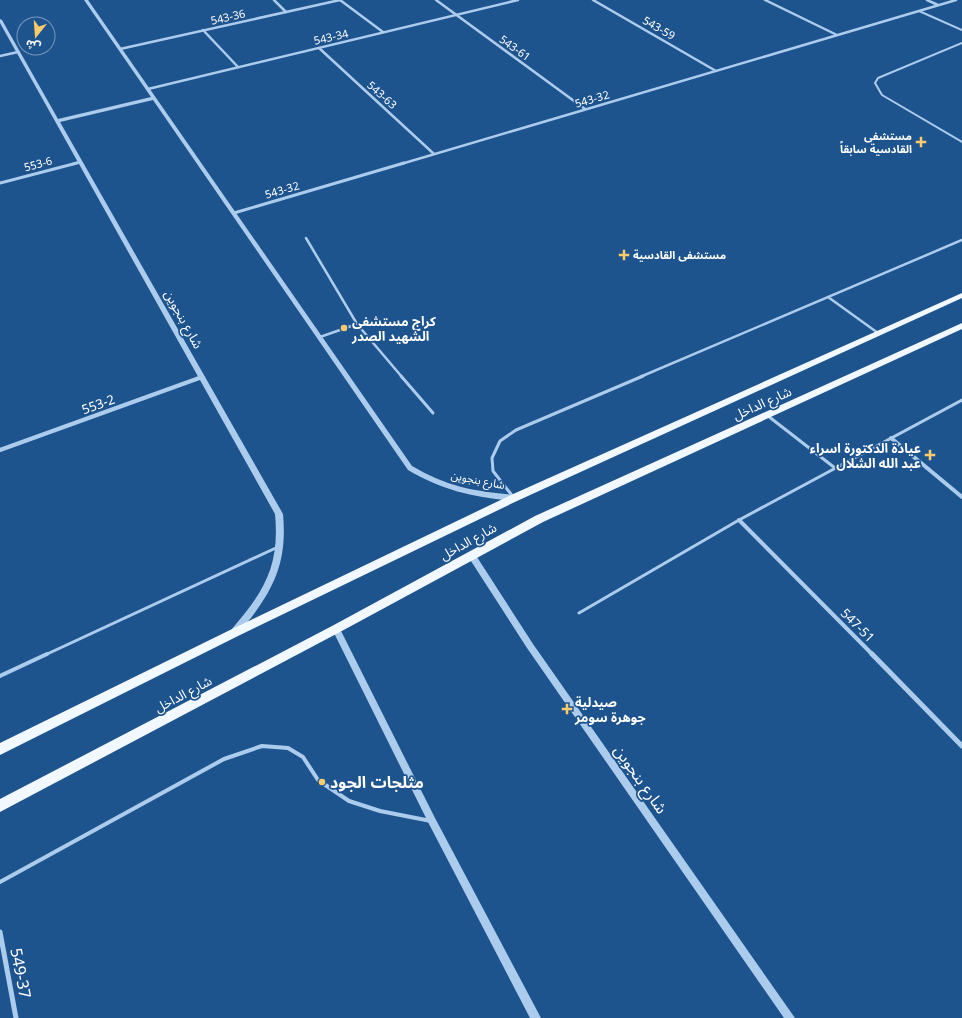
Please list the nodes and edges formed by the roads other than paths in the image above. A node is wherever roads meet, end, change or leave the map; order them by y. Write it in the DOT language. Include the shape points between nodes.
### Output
graph roads {
  1 [pos="86,0"];
  2 [pos="274,0"];
  3 [pos="340,0"];
  4 [pos="436,0"];
  5 [pos="518,0"];
  6 [pos="593,0"];
  7 [pos="765,0"];
  8 [pos="927,0"];
  9 [pos="956,0"];
  10 [pos="938,5"];
  11 [pos="919,11"];
  12 [pos="286,12"];
  13 [pos="456,15"];
  14 [pos="0,20"];
  15 [pos="203,30"];
  16 [pos="962,30"];
  17 [pos="383,32"];
  18 [pos="838,35"];
  19 [pos="962,43"];
  20 [pos="16,48"];
  21 [pos="319,48"];
  22 [pos="120,49"];
  23 [pos="16,52"];
  24 [pos="0,56"];
  25 [pos="20,56"];
  26 [pos="238,67"];
  27 [pos="716,71"];
  28 [pos="148,89"];
  29 [pos="154,98"];
  30 [pos="585,109"];
  31 [pos="57,121"];
  32 [pos="962,142"];
  33 [pos="434,154"];
  34 [pos="80,162"];
  35 [pos="0,183"];
  36 [pos="234,213"];
  37 [pos="306,238"];
  38 [pos="962,240"];
  39 [pos="962,295"];
  40 [pos="828,297"];
  41 [pos="357,324"];
  42 [pos="962,326"];
  43 [pos="878,333"];
  44 [pos="320,337"];
  45 [pos="202,377"];
  46 [pos="962,400"];
  47 [pos="433,413"];
  48 [pos="768,416"];
  49 [pos="890,438"];
  50 [pos="0,450"];
  51 [pos="835,468"];
  52 [pos="962,497"];
  53 [pos="514,498"];
  54 [pos="739,520"];
  55 [pos="281,546"];
  56 [pos="472,556"];
  57 [pos="579,613"];
  58 [pos="336,629"];
  59 [pos="232,634"];
  60 [pos="0,676"];
  61 [pos="962,746"];
  62 [pos="0,749"];
  63 [pos="0,806"];
  64 [pos="432,821"];
  65 [pos="0,882"];
  66 [pos="0,932"];
  67 [pos="16,1018"];
  68 [pos="536,1018"];
  69 [pos="790,1018"];
  1 -- 22 [label="street, شارع بنجوين"];
  2 -- 12 [label="street"];
  3 -- 12 [label="street, 543-36"];
  3 -- 17 [label="street"];
  4 -- 13 [label="street, 543-61"];
  5 -- 13 [label="street, 543-34"];
  6 -- 27 [label="street, 543-59"];
  7 -- 18 [label="street"];
  8 -- 10 [label="street"];
  9 -- 10 [label="street, 543-32"];
  10 -- 11 [label="street, 543-32"];
  11 -- 16 [label="lane"];
  11 -- 18 [label="street, 543-32"];
  12 -- 15 [label="street, 543-36"];
  13 -- 17 [label="street, 543-34"];
  13 -- 30 [label="street, 543-61"];
  14 -- 20 [label="street, شارع بنجوين"];
  15 -- 22 [label="street, 543-36"];
  15 -- 26 [label="street"];
  17 -- 21 [label="street, 543-34"];
  18 -- 27 [label="street, 543-32"];
  19 -- 32 [label="lane" via="878,78 875,83 882,95"];
  21 -- 26 [label="street, 543-34"];
  21 -- 33 [label="street, 543-63"];
  22 -- 28 [label="street, شارع بنجوين"];
  23 -- 24 [label="street"];
  25 -- 31 [label="street, شارع بنجوين"];
  26 -- 28 [label="street, 543-34"];
  27 -- 30 [label="street, 543-32"];
  28 -- 29 [label="street, شارع بنجوين"];
  29 -- 31 [label="street"];
  29 -- 36 [label="street, شارع بنجوين"];
  30 -- 33 [label="street, 543-32"];
  31 -- 34 [label="street, شارع بنجوين"];
  33 -- 36 [label="street, 543-32"];
  34 -- 35 [label="street, 553-6"];
  34 -- 45 [label="street, شارع بنجوين"];
  36 -- 44 [label="street, شارع بنجوين"];
  37 -- 41 [label="lane"];
  38 -- 40 [label="lane"];
  39 -- 43 [label="main road, شارع الداخل"];
  40 -- 43 [label="lane"];
  40 -- 53 [label="lane" via="516,430 500,442 492,458 493,471"];
  41 -- 44 [label="lane"];
  41 -- 47 [label="lane"];
  42 -- 48 [label="main road, شارع الداخل"];
  43 -- 53 [label="main road, شارع الداخل"];
  44 -- 53 [label="street, شارع بنجوين" via="410,468 449,488 480,495"];
  45 -- 50 [label="street, 553-2"];
  45 -- 55 [label="street, شارع بنجوين" via="278,514"];
  46 -- 49 [label="lane"];
  48 -- 51 [label="lane"];
  48 -- 56 [label="main road, شارع الداخل" via="539,519"];
  49 -- 51 [label="lane"];
  49 -- 52 [label="street"];
  51 -- 54 [label="lane"];
  53 -- 59 [label="main road, شارع الداخل"];
  54 -- 57 [label="lane"];
  54 -- 61 [label="street, 547-51"];
  55 -- 59 [label="street, شارع بنجوين" via="268,588 253,611"];
  55 -- 60 [label="lane"];
  56 -- 58 [label="main road, شارع الداخل"];
  56 -- 69 [label="street, شارع بنجوين" via="530,646"];
  58 -- 63 [label="main road, شارع الداخل"];
  58 -- 64 [label="street"];
  59 -- 62 [label="main road, شارع الداخل"];
  64 -- 65 [label="lane" via="380,811 349,801 318,780 303,757 288,748 262,746 224,759"];
  64 -- 68 [label="street"];
  66 -- 67 [label="street, 549-37"];
}
